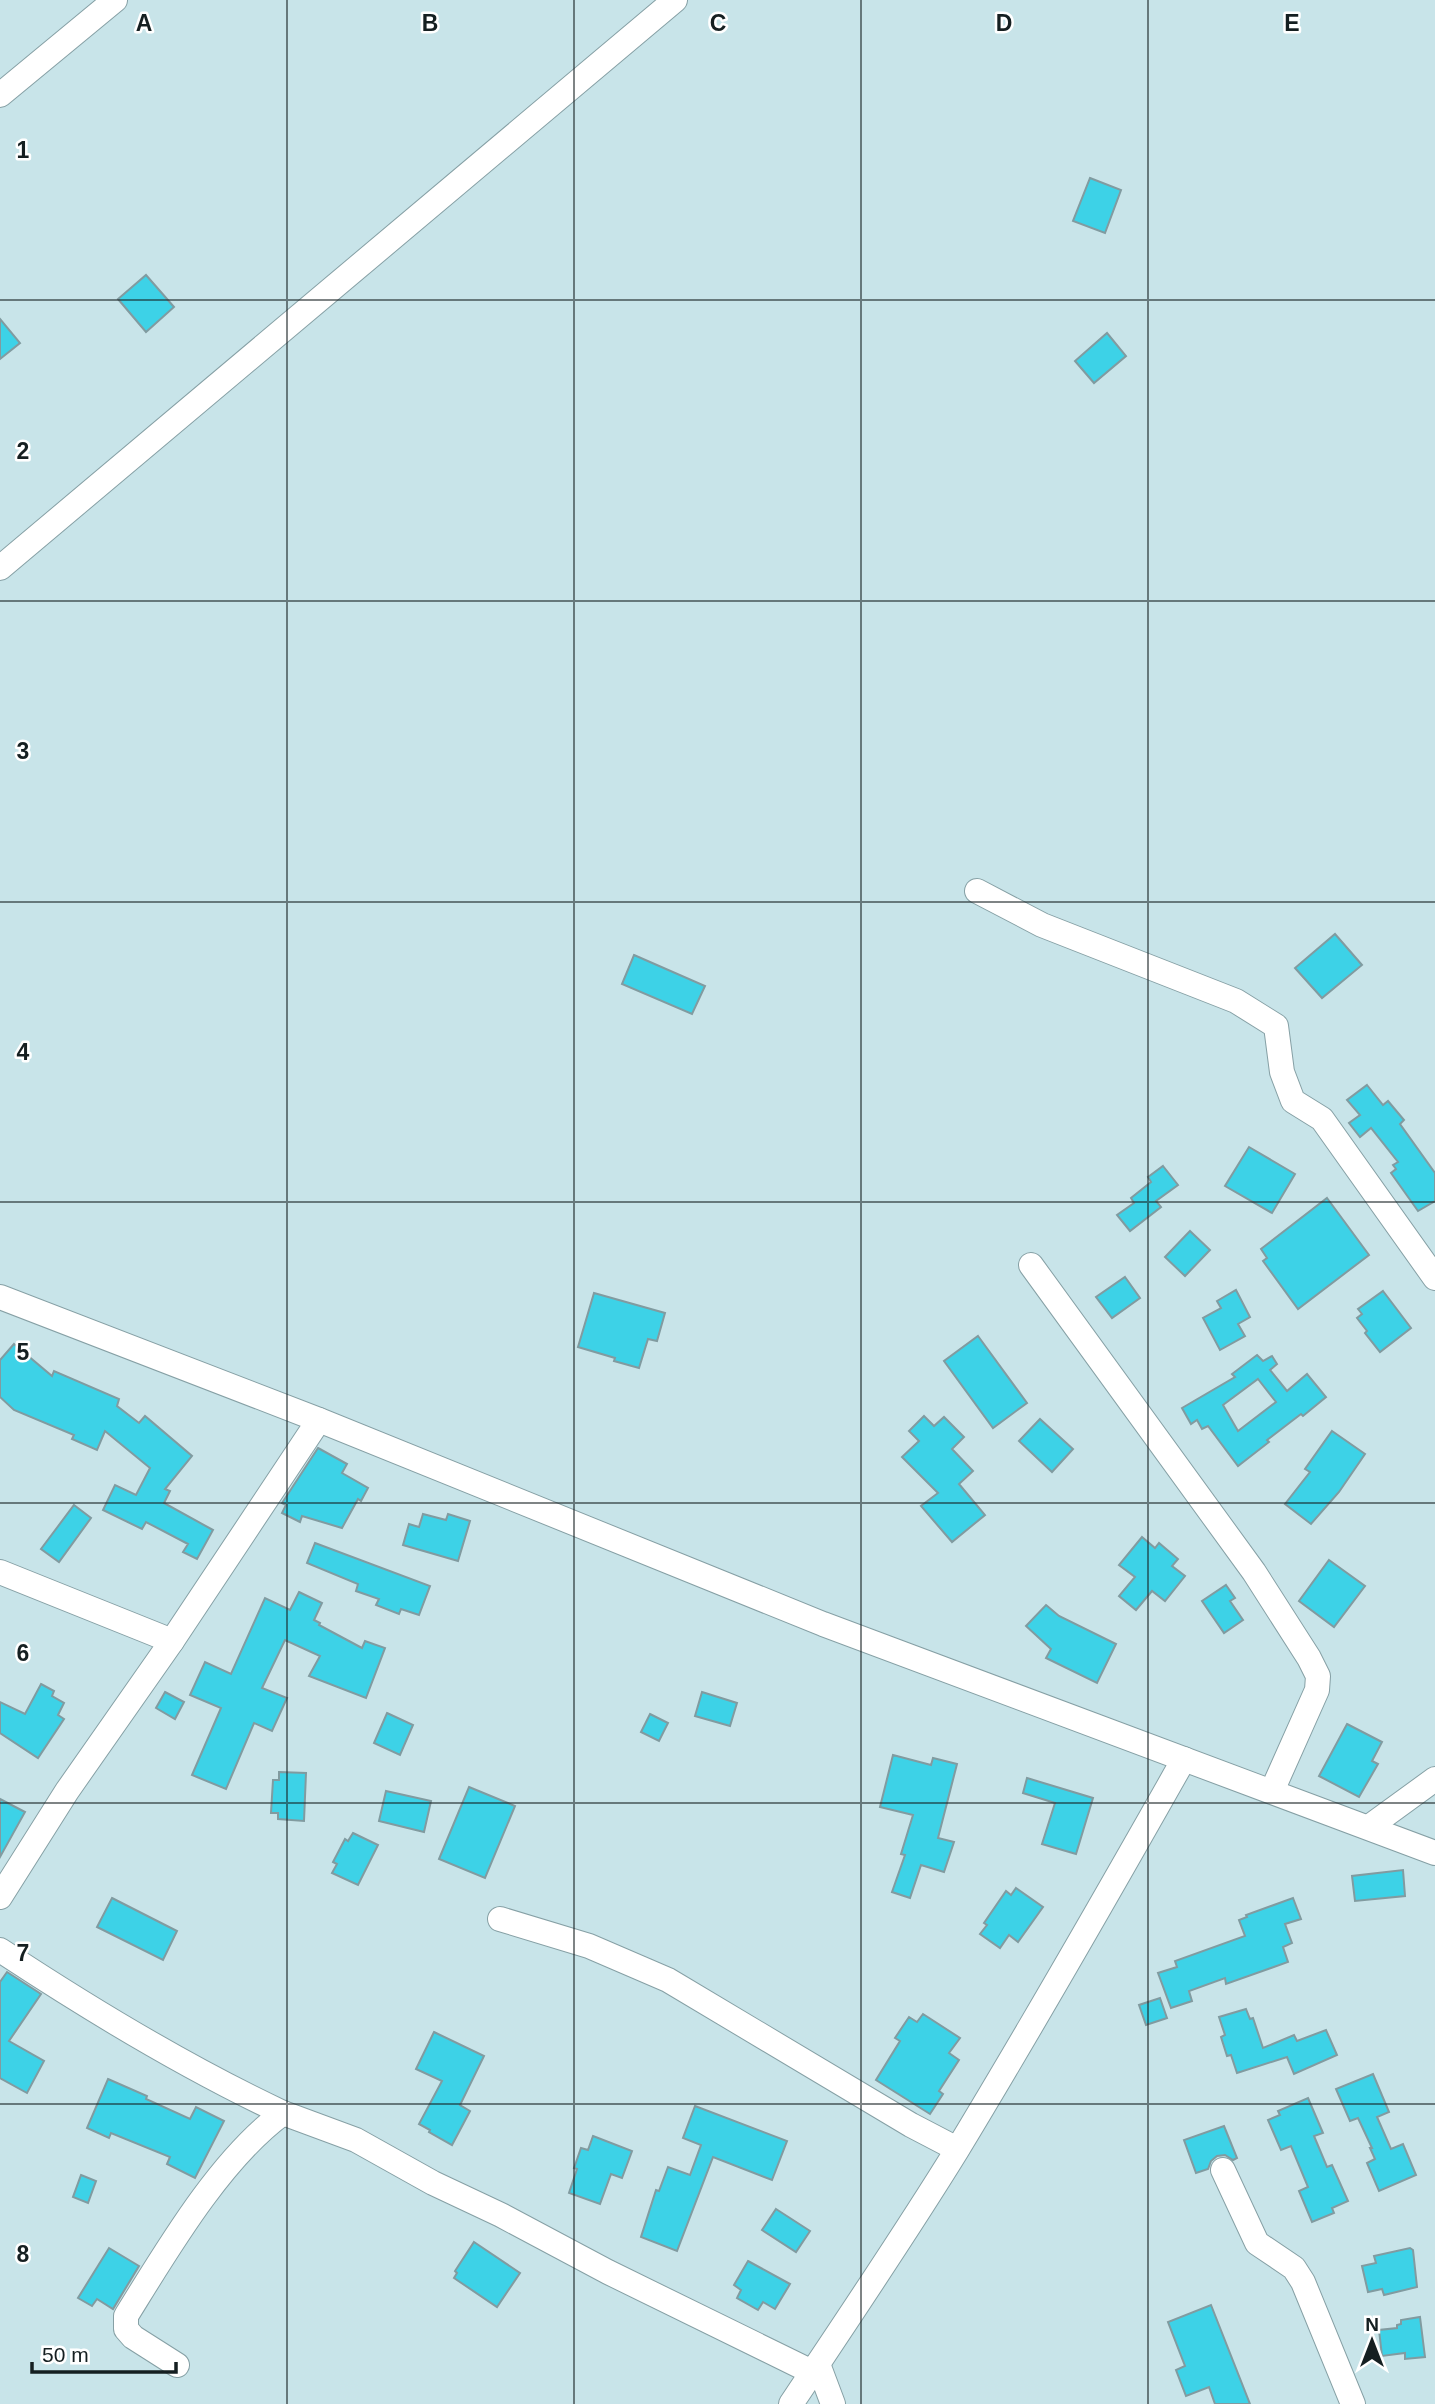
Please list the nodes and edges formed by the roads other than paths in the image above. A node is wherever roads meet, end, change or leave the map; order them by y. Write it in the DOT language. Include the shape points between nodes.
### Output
graph roads {
  1 [pos="675,0"];
  2 [pos="111,1"];
  3 [pos="0,95"];
  4 [pos="0,568"];
  5 [pos="977,891"];
  6 [pos="1031,1265"];
  7 [pos="1435,1278"];
  8 [pos="0,1297"];
  9 [pos="319,1420"];
  10 [pos="0,1572"];
  11 [pos="172,1642"];
  12 [pos="1184,1759"];
  13 [pos="1435,1779"];
  14 [pos="1272,1791"];
  15 [pos="1369,1828"];
  16 [pos="1435,1853"];
  17 [pos="0,1897"];
  18 [pos="500,1920"];
  19 [pos="0,1950"];
  20 [pos="283,2113"];
  21 [pos="957,2149"];
  22 [pos="1223,2171"];
  23 [pos="177,2365"];
  24 [pos="815,2368"];
  25 [pos="791,2404"];
  26 [pos="833,2404"];
  27 [pos="1353,2404"];
  1 -- 4 [label="street"];
  2 -- 3 [label="street"];
  5 -- 7 [label="street" via="1042,925 1236,1001 1276,1026 1282,1072 1293,1101 1322,1119"];
  6 -- 14 [label="street" via="1254,1572 1310,1658 1318,1676 1317,1690"];
  8 -- 9 [label="street"];
  9 -- 11 [label="street"];
  9 -- 12 [label="street" via="823,1624"];
  10 -- 11 [label="street"];
  11 -- 17 [label="street" via="67,1791"];
  12 -- 14 [label="street"];
  12 -- 21 [label="street"];
  13 -- 15 [label="street"];
  14 -- 15 [label="street"];
  15 -- 16 [label="street"];
  18 -- 21 [label="street" via="589,1946 668,1980"];
  19 -- 20 [label="street" via="178,2059"];
  20 -- 23 [label="street" via="218,2180 126,2316 126,2329 133,2337"];
  20 -- 24 [label="street" via="356,2140 608,2272"];
  21 -- 24 [label="street"];
  22 -- 27 [label="street" via="1257,2243 1294,2268 1303,2282"];
  24 -- 25 [label="street"];
  24 -- 26 [label="street"];
}
